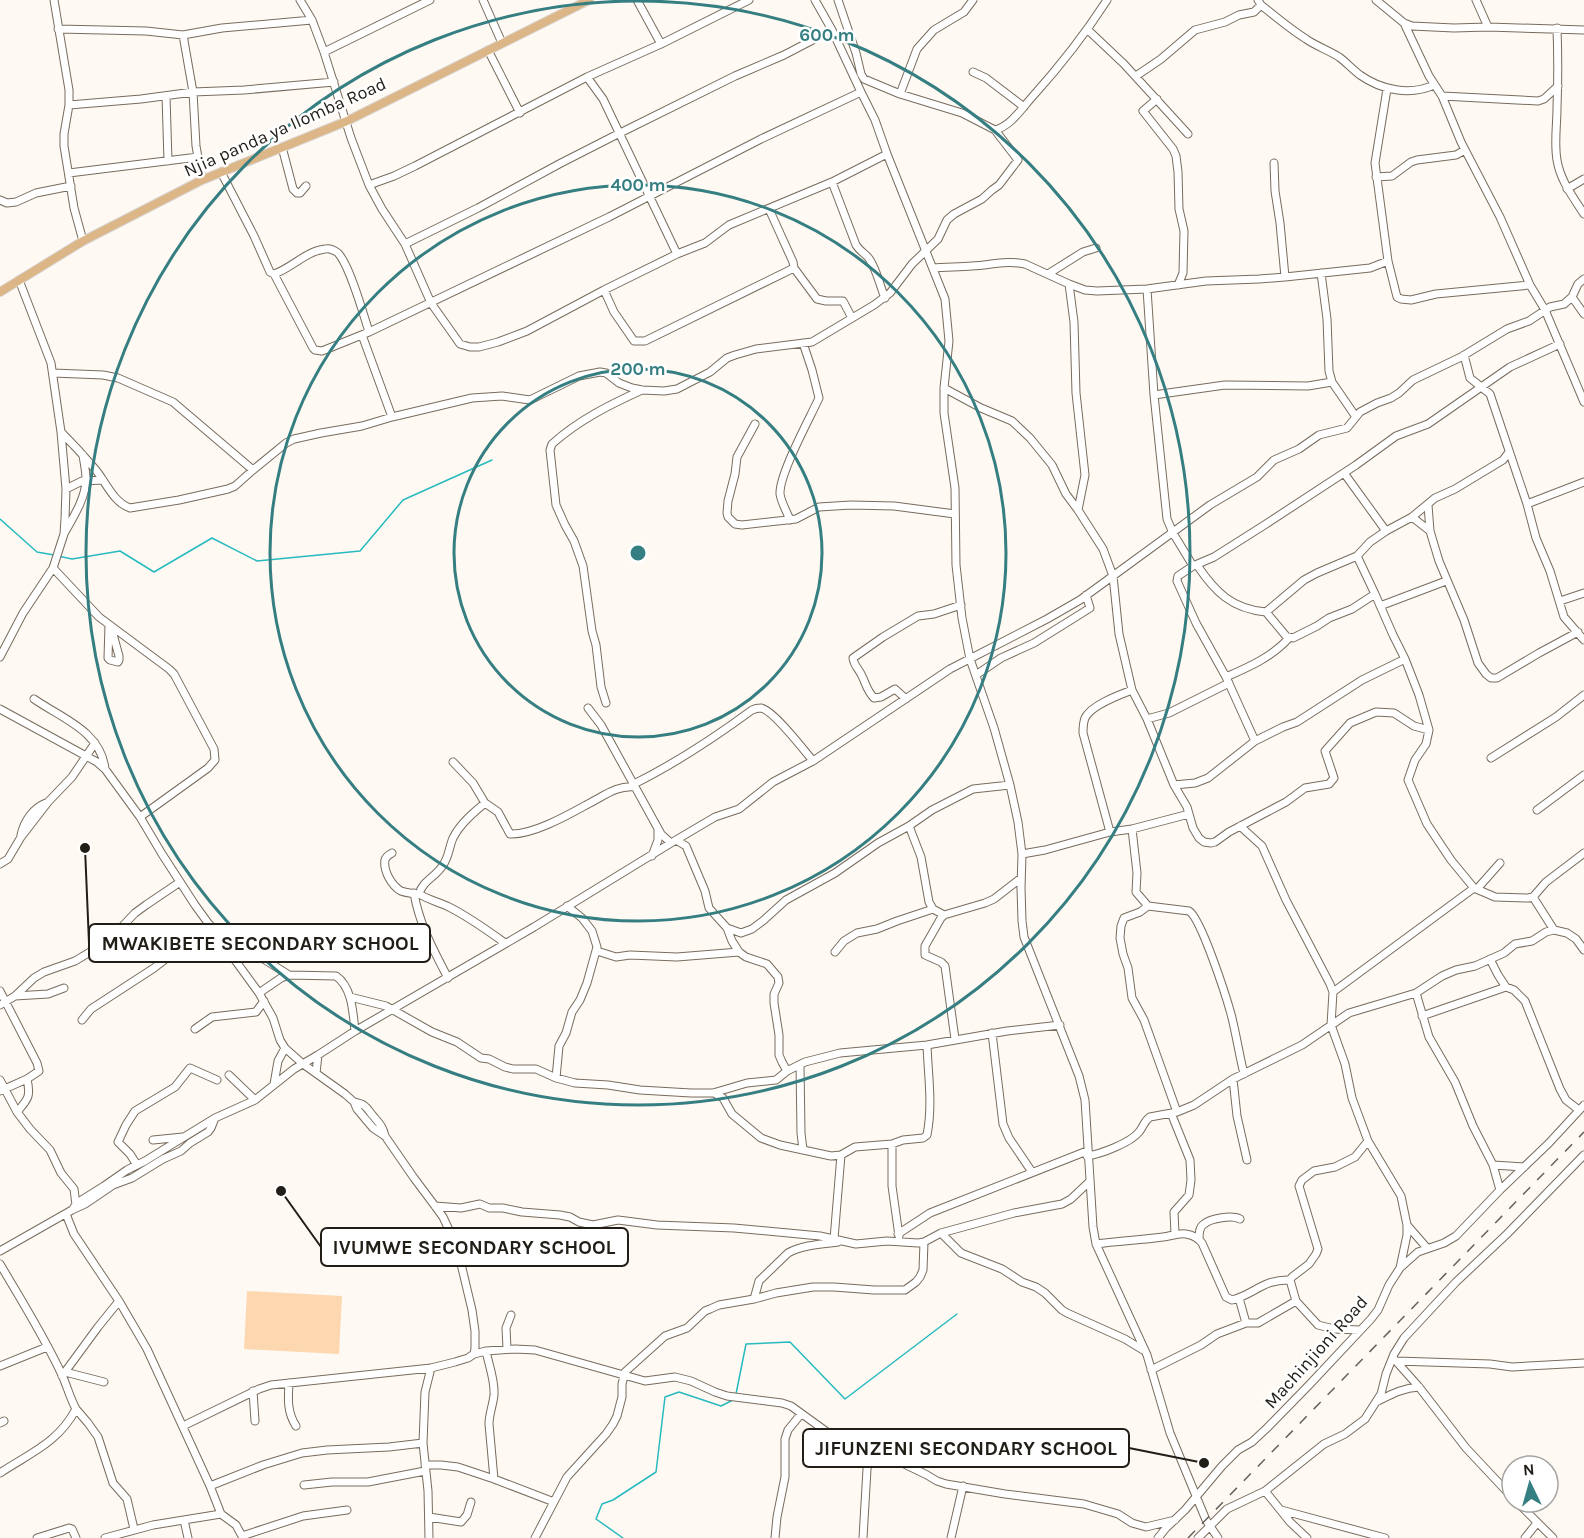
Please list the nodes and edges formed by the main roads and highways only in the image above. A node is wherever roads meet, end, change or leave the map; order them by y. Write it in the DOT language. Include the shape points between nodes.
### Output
graph roads {
  1 [pos="589,0"];
  2 [pos="0,292"];
  1 -- 2 [label="main road, Njia panda ya Ilomba Road" via="346,121 202,180 83,241"];
}
